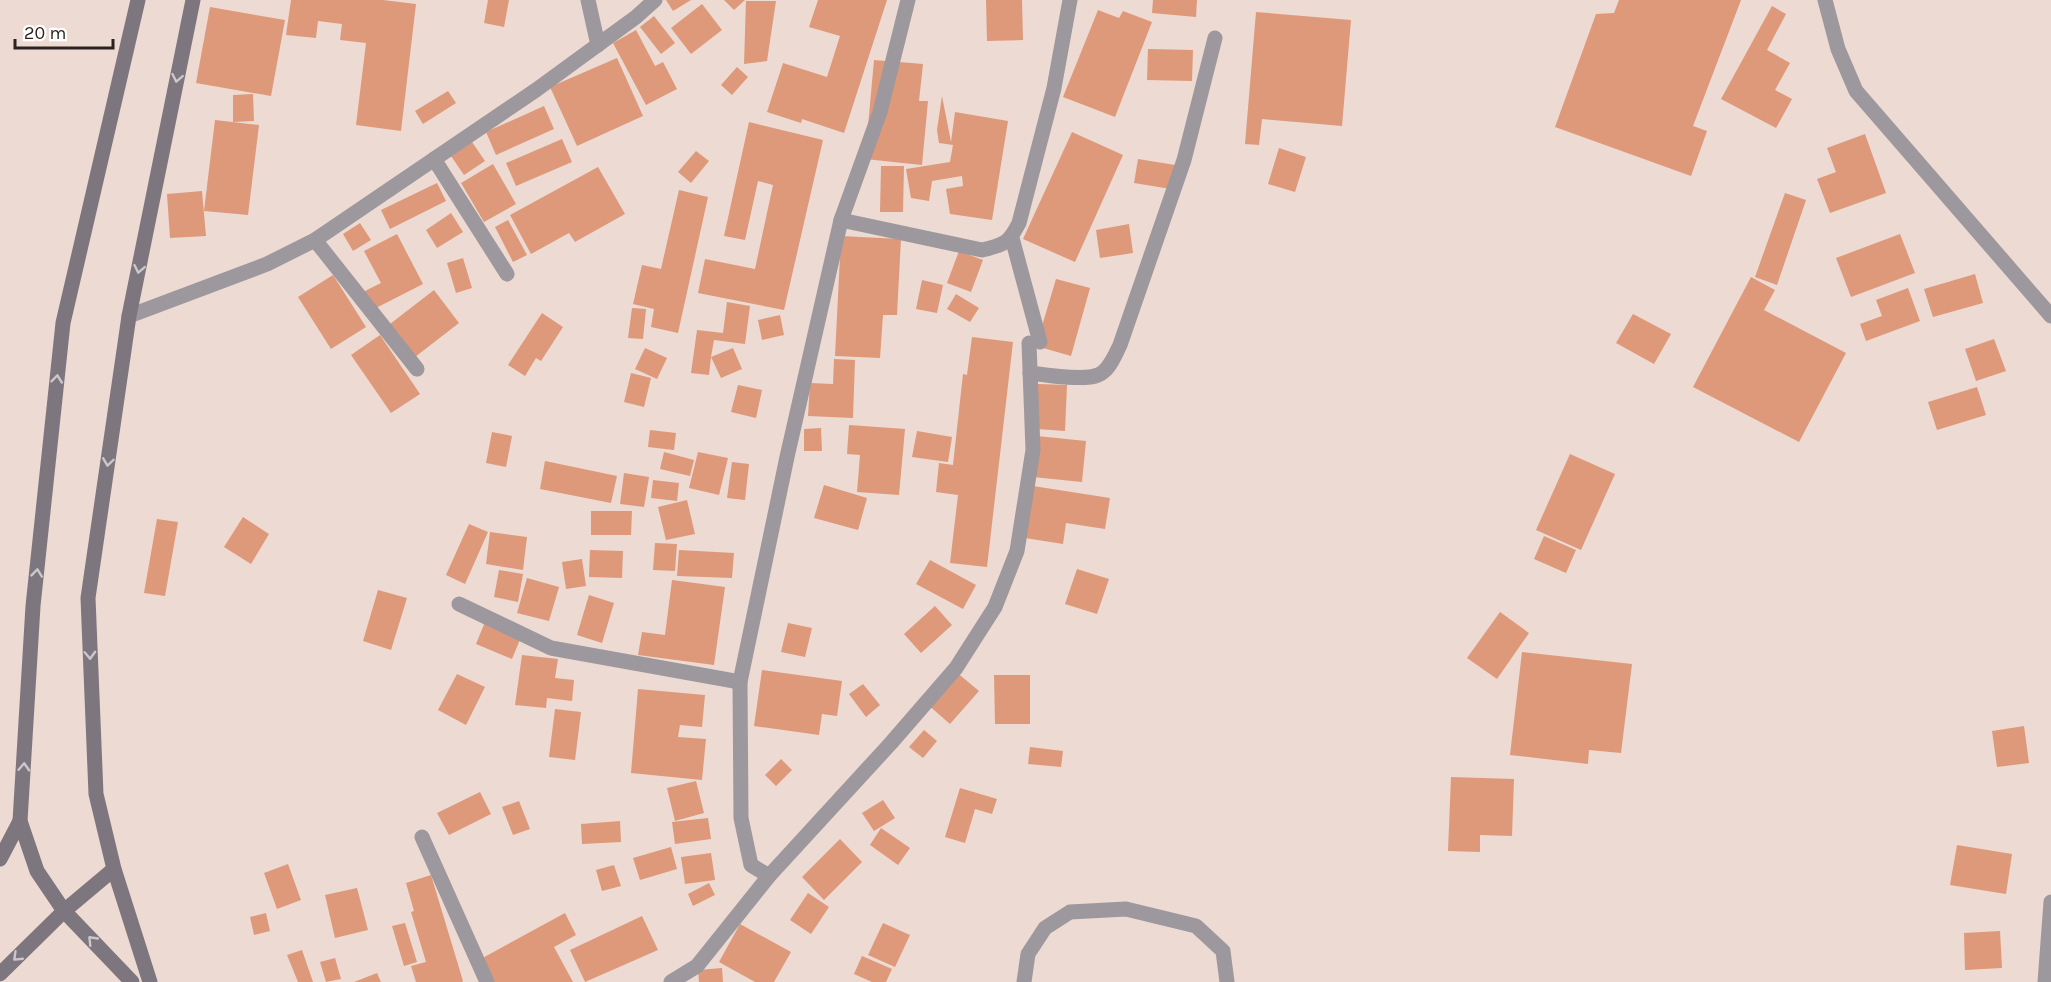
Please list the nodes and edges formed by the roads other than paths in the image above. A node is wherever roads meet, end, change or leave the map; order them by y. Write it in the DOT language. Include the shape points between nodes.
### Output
graph roads {
  1 [pos="138,0"];
  2 [pos="193,0"];
  3 [pos="588,0"];
  4 [pos="655,0"];
  5 [pos="908,0"];
  6 [pos="1070,0"];
  7 [pos="1825,0"];
  8 [pos="1215,38"];
  9 [pos="598,45"];
  10 [pos="434,159"];
  11 [pos="841,220"];
  12 [pos="1012,238"];
  13 [pos="315,240"];
  14 [pos="507,273"];
  15 [pos="129,316"];
  16 [pos="2051,316"];
  17 [pos="417,369"];
  18 [pos="1030,373"];
  19 [pos="459,604"];
  20 [pos="740,682"];
  21 [pos="20,821"];
  22 [pos="422,837"];
  23 [pos="0,859"];
  24 [pos="114,869"];
  25 [pos="769,876"];
  26 [pos="2051,902"];
  27 [pos="64,911"];
  28 [pos="0,974"];
  29 [pos="132,982"];
  30 [pos="150,982"];
  31 [pos="487,982"];
  32 [pos="671,982"];
  33 [pos="1024,982"];
  34 [pos="1227,982"];
  35 [pos="2045,982"];
  21 -- 1 [label="main road, one-way" via="33,606 63,323"];
  2 -- 15 [label="main road, one-way"];
  3 -- 9 [label="street"];
  4 -- 9 [label="street"];
  5 -- 11 [label="street" via="880,112"];
  6 -- 12 [label="street" via="1054,88"];
  7 -- 16 [label="street" via="1838,49 1856,91"];
  8 -- 18 [label="street" via="1184,160 1111,363 1098,375"];
  9 -- 10 [label="street"];
  10 -- 13 [label="street"];
  10 -- 14 [label="street"];
  11 -- 12 [label="street" via="982,250"];
  11 -- 20 [label="street"];
  12 -- 18 [label="street" via="1035,343"];
  13 -- 15 [label="street" via="267,264"];
  13 -- 17 [label="street"];
  15 -- 24 [label="main road, one-way" via="88,598 96,794"];
  18 -- 25 [label="street" via="1033,450 1017,551 995,607 956,668"];
  19 -- 20 [label="street" via="550,648"];
  20 -- 25 [label="street" via="741,818 751,865"];
  21 -- 23 [label="main road"];
  21 -- 27 [label="main road" via="37,871"];
  22 -- 31 [label="street"];
  24 -- 27 [label="main road"];
  24 -- 30 [label="main road"];
  25 -- 32 [label="street" via="697,966"];
  26 -- 35 [label="street"];
  27 -- 28 [label="main road, one-way"];
  29 -- 27 [label="main road, one-way"];
  33 -- 34 [label="street" via="1028,954 1045,928 1070,912 1126,909 1196,926 1223,951"];
}
